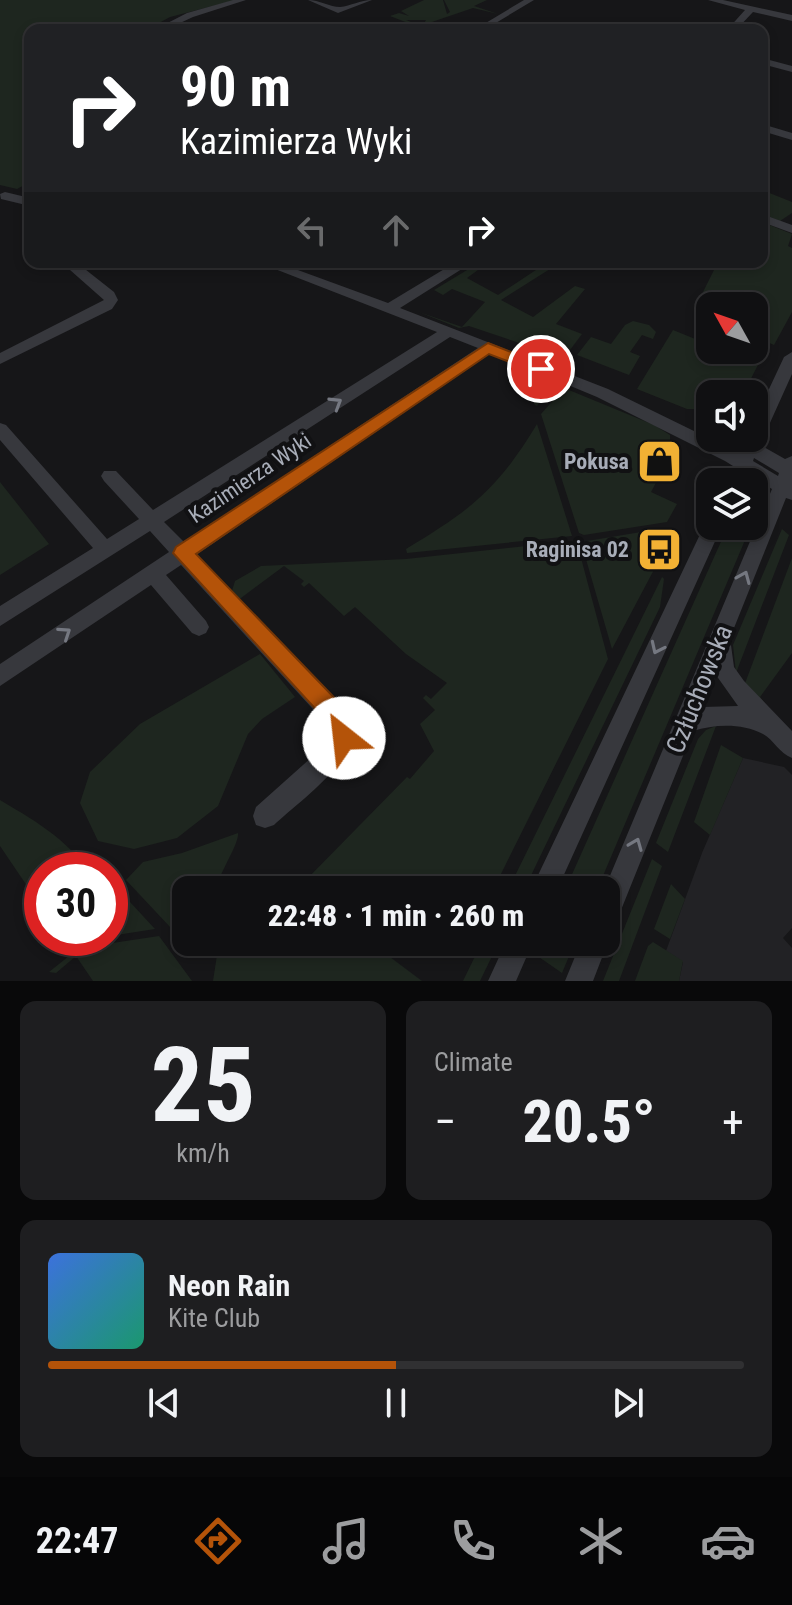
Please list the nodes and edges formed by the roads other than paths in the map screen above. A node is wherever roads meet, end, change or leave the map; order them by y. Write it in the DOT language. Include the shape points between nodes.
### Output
graph roads {
  1 [pos="242,0"];
  2 [pos="312,0"];
  3 [pos="368,0"];
  4 [pos="530,0"];
  5 [pos="712,0"];
  6 [pos="751,9"];
  7 [pos="792,18"];
  8 [pos="171,24"];
  9 [pos="488,24"];
  10 [pos="737,24"];
  11 [pos="768,63"];
  12 [pos="792,69"];
  13 [pos="768,129"];
  14 [pos="792,137"];
  15 [pos="5,196"];
  16 [pos="24,201"];
  17 [pos="768,220"];
  18 [pos="792,229"];
  19 [pos="75,268"];
  20 [pos="280,268"];
  21 [pos="456,268"];
  22 [pos="388,309"];
  23 [pos="447,332"];
  24 [pos="488,348"];
  25 [pos="792,357"];
  26 [pos="0,359"];
  27 [pos="648,412"];
  28 [pos="696,426"];
  29 [pos="0,429"];
  30 [pos="745,452"];
  31 [pos="747,454"];
  32 [pos="740,468"];
  33 [pos="110,476"];
  34 [pos="789,477"];
  35 [pos="153,520"];
  36 [pos="706,540"];
  37 [pos="105,549"];
  38 [pos="183,553"];
  39 [pos="153,574"];
  40 [pos="0,617"];
  41 [pos="199,627"];
  42 [pos="720,635"];
  43 [pos="0,676"];
  44 [pos="685,723"];
  45 [pos="769,725"];
  46 [pos="792,747"];
  47 [pos="265,816"];
  48 [pos="550,876"];
  49 [pos="620,882"];
  50 [pos="514,956"];
  51 [pos="589,956"];
  52 [pos="502,981"];
  53 [pos="579,981"];
  1 -- 8 [label="street"];
  2 -- 3 [label="street" via="338,10"];
  4 -- 9 [label="street"];
  5 -- 6 [label="street"];
  6 -- 7 [label="street"];
  6 -- 10 [label="street"];
  11 -- 12 [label="street"];
  13 -- 14 [label="street"];
  15 -- 16 [label="street"];
  17 -- 18 [label="street"];
  19 -- 26 [label="street" via="109,295 107,306"];
  20 -- 22 [label="street"];
  21 -- 22 [label="street"];
  22 -- 23 [label="street"];
  23 -- 24 [label="street"];
  35 -- 23 [label="street, Kazimierza Wyki, one-way"];
  24 -- 27 [label="street"];
  24 -- 38 [label="street, Kazimierza Wyki"];
  25 -- 31 [label="street"];
  27 -- 28 [label="street"];
  27 -- 31 [label="street"];
  29 -- 37 [label="street"];
  30 -- 31 [label="street"];
  31 -- 32 [label="street"];
  31 -- 34 [label="street"];
  33 -- 35 [label="street"];
  42 -- 34 [label="street, Człuchowska, one-way"];
  35 -- 37 [label="street, Kazimierza Wyki"];
  35 -- 38 [label="street"];
  36 -- 48 [label="street, one-way"];
  37 -- 40 [label="street, Kazimierza Wyki"];
  38 -- 39 [label="street, Kazimierza Wyki"];
  38 -- 47 [label="street" via="345,727 339,748 277,792"];
  39 -- 41 [label="street"];
  43 -- 39 [label="street, Kazimierza Wyki, one-way"];
  42 -- 44 [label="street, Człuchowska"];
  42 -- 45 [label="street" via="724,670"];
  44 -- 45 [label="street" via="726,714"];
  49 -- 44 [label="street, Człuchowska, one-way"];
  45 -- 46 [label="street"];
  50 -- 52 [label="street"];
  51 -- 53 [label="street"];
}
